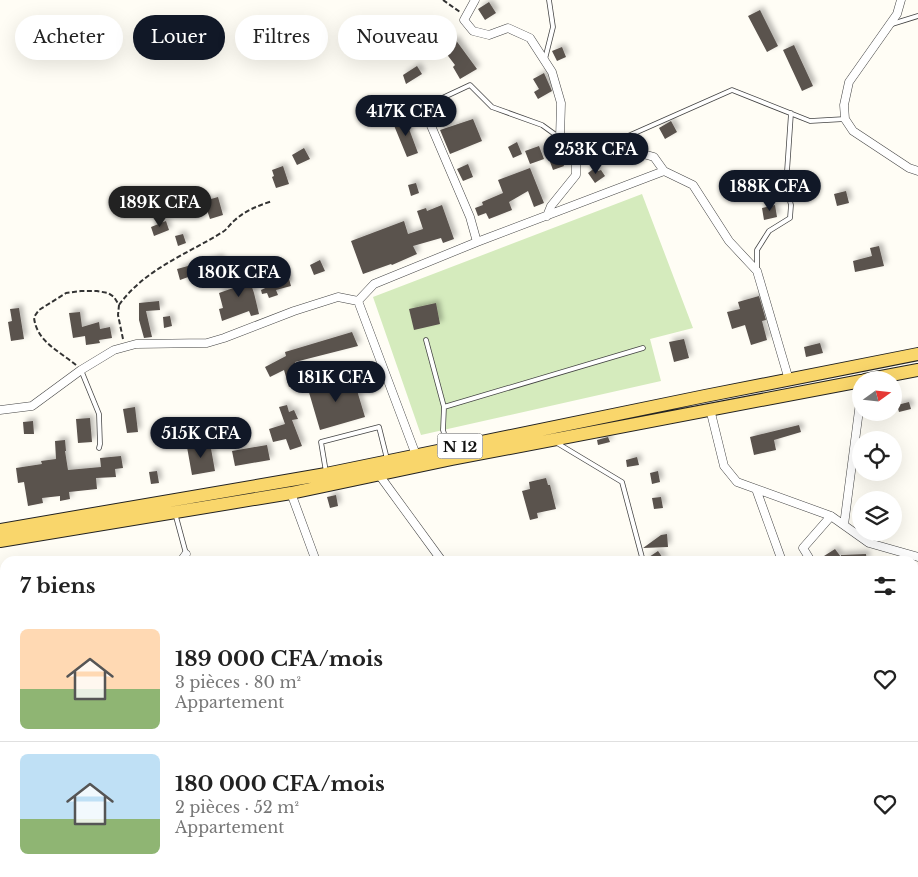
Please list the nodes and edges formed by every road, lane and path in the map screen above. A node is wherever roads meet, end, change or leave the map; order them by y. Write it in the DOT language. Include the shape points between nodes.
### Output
graph roads {
  1 [pos="443,0"];
  2 [pos="474,0"];
  3 [pos="549,0"];
  4 [pos="901,0"];
  5 [pos="918,16"];
  6 [pos="466,17"];
  7 [pos="890,25"];
  8 [pos="544,60"];
  9 [pos="423,107"];
  10 [pos="791,113"];
  11 [pos="845,119"];
  12 [pos="560,138"];
  13 [pos="576,157"];
  14 [pos="614,158"];
  15 [pos="664,171"];
  16 [pos="918,171"];
  17 [pos="272,202"];
  18 [pos="547,216"];
  19 [pos="477,242"];
  20 [pos="757,271"];
  21 [pos="358,301"];
  22 [pos="119,304"];
  23 [pos="426,340"];
  24 [pos="126,346"];
  25 [pos="643,348"];
  26 [pos="918,354"];
  27 [pos="81,370"];
  28 [pos="918,370"];
  29 [pos="902,373"];
  30 [pos="789,380"];
  31 [pos="852,382"];
  32 [pos="444,407"];
  33 [pos="710,409"];
  34 [pos="0,410"];
  35 [pos="858,421"];
  36 [pos="521,440"];
  37 [pos="552,440"];
  38 [pos="98,448"];
  39 [pos="448,449"];
  40 [pos="416,455"];
  41 [pos="388,461"];
  42 [pos="371,465"];
  43 [pos="326,474"];
  44 [pos="380,476"];
  45 [pos="756,489"];
  46 [pos="291,493"];
  47 [pos="174,511"];
  48 [pos="831,516"];
  49 [pos="844,525"];
  50 [pos="0,530"];
  51 [pos="0,540"];
  52 [pos="186,556"];
  53 [pos="314,556"];
  54 [pos="438,556"];
  55 [pos="641,556"];
  56 [pos="781,556"];
  57 [pos="807,556"];
  58 [pos="914,556"];
  1 -- 6 [label="path"];
  2 -- 6 [label="street"];
  3 -- 8 [label="lane" via="553,27"];
  4 -- 7 [label="street"];
  5 -- 7 [label="lane"];
  6 -- 8 [label="street" via="464,20 473,31 490,35 508,28 530,38"];
  7 -- 11 [label="street" via="849,82"];
  8 -- 12 [label="street" via="552,72 561,102"];
  9 -- 12 [label="lane" via="470,85 492,107 542,125"];
  9 -- 19 [label="street" via="470,217"];
  10 -- 11 [label="lane" via="810,121"];
  10 -- 14 [label="lane" via="732,90 619,140"];
  10 -- 20 [label="lane" via="786,186 791,204 790,218 769,231 757,250"];
  11 -- 16 [label="street" via="853,131"];
  12 -- 13 [label="street"];
  13 -- 14 [label="street"];
  13 -- 18 [label="street" via="576,175 551,206"];
  14 -- 15 [label="street" via="636,152 654,157"];
  15 -- 18 [label="street"];
  15 -- 20 [label="street" via="692,185 729,241"];
  17 -- 22 [label="path" via="250,209 224,232 145,276"];
  18 -- 19 [label="street"];
  19 -- 21 [label="street" via="374,284"];
  20 -- 30 [label="street"];
  21 -- 24 [label="street" via="338,297 207,343"];
  21 -- 40 [label="street"];
  22 -- 24 [label="path" via="118,315"];
  22 -- 27 [label="path" via="108,293 81,291 66,293 38,310 34,325 45,342"];
  23 -- 32 [label="lane"];
  24 -- 27 [label="street"];
  25 -- 32 [label="lane"];
  26 -- 30 [label="main road, N 12"];
  27 -- 34 [label="street" via="32,406"];
  27 -- 38 [label="lane" via="99,414"];
  28 -- 29 [label="main road, N 12"];
  30 -- 36 [label="main road, N 12"];
  31 -- 33 [label="main road, N 12"];
  32 -- 39 [label="lane" via="443,430"];
  33 -- 37 [label="main road, N 12"];
  33 -- 45 [label="street" via="724,466 737,482"];
  35 -- 49 [label="street"];
  36 -- 37 [label="main road, N 12"];
  36 -- 39 [label="main road, N 12"];
  36 -- 44 [label="main road, N 12"];
  37 -- 55 [label="lane" via="622,482"];
  39 -- 40 [label="main road, N 12"];
  40 -- 41 [label="main road, N 12"];
  41 -- 42 [label="main road, N 12"];
  41 -- 43 [label="lane" via="379,428 321,442"];
  42 -- 43 [label="main road, N 12"];
  42 -- 44 [label="street"];
  43 -- 50 [label="main road, N 12"];
  44 -- 46 [label="main road, N 12"];
  44 -- 54 [label="street"];
  45 -- 48 [label="street"];
  45 -- 56 [label="street"];
  46 -- 47 [label="main road, N 12"];
  46 -- 53 [label="street"];
  47 -- 51 [label="main road, N 12"];
  47 -- 52 [label="lane"];
  48 -- 49 [label="street"];
  48 -- 57 [label="street" via="803,548"];
  49 -- 58 [label="street" via="869,543"];
}
